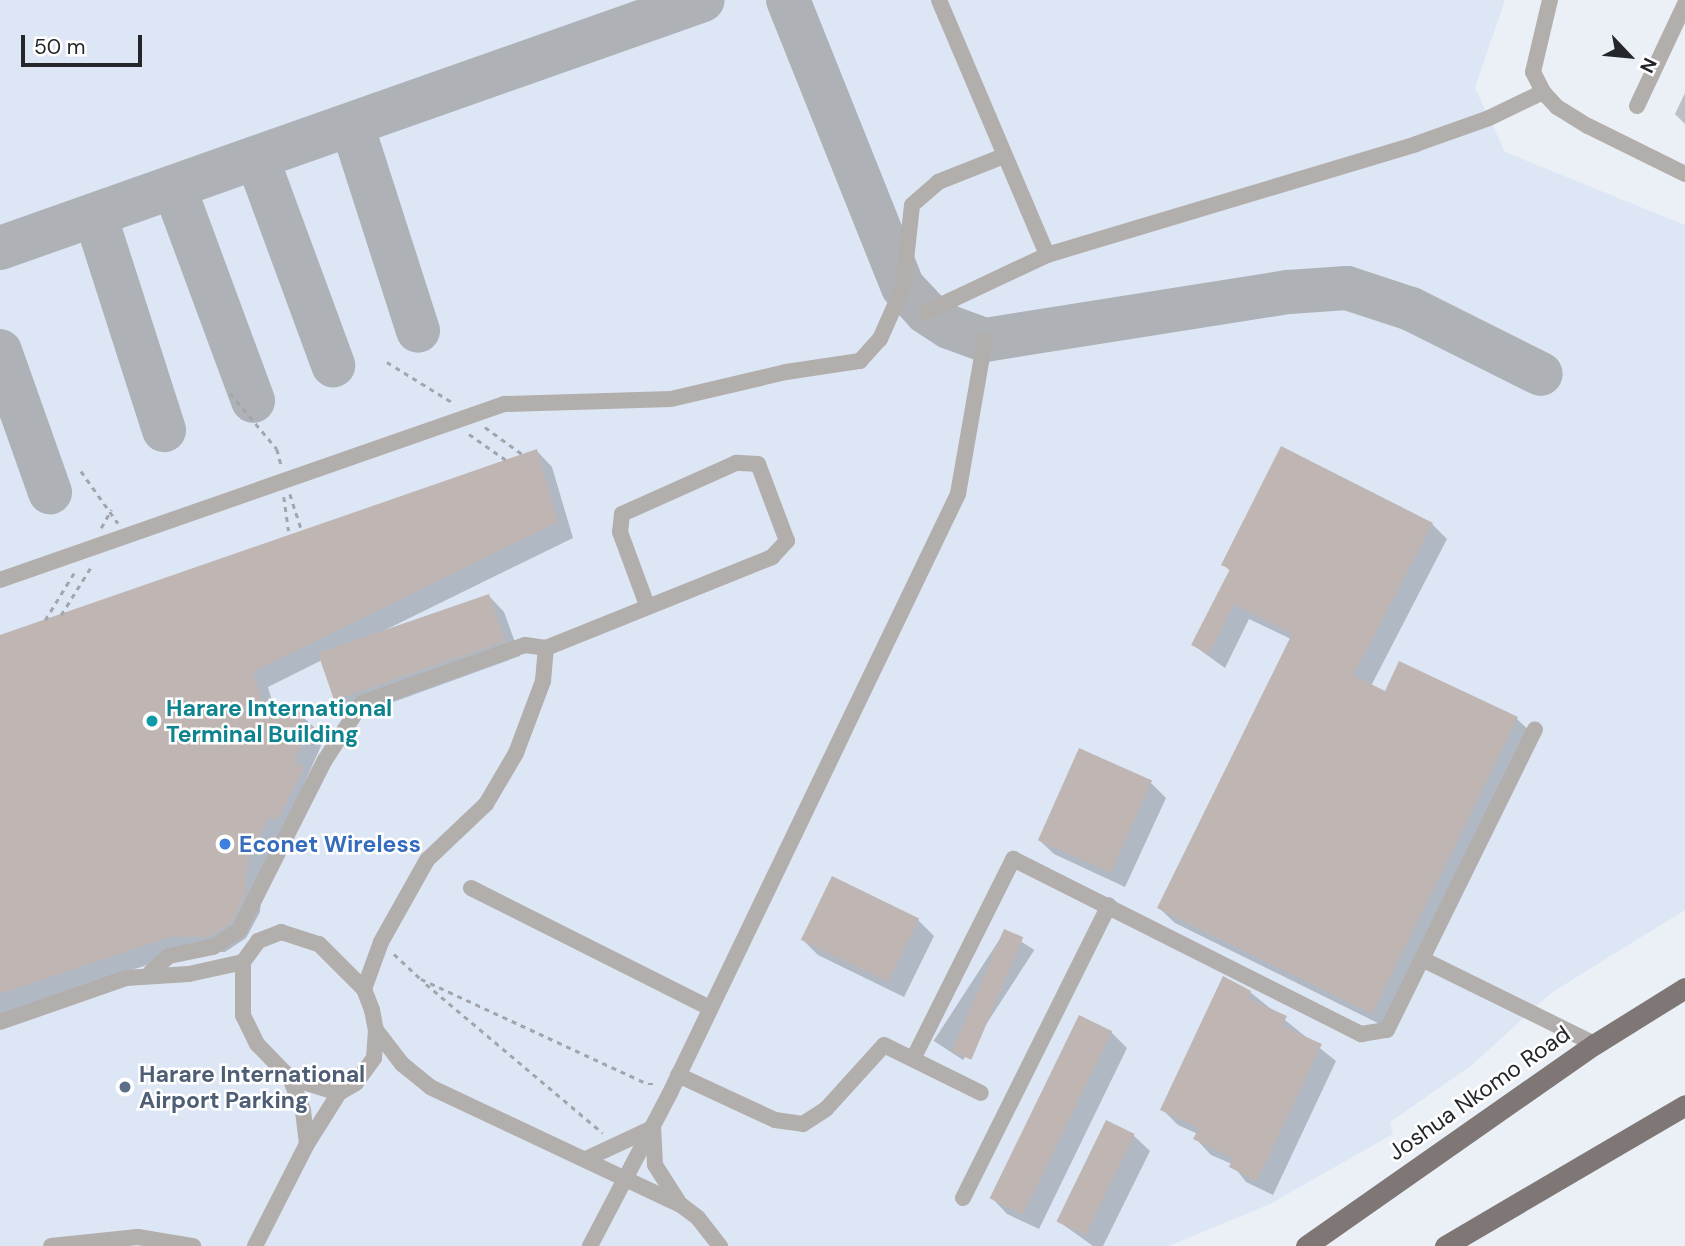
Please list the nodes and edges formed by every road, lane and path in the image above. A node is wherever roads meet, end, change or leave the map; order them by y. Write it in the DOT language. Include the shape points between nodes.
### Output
graph roads {
  1 [pos="939,0"];
  2 [pos="1550,0"];
  3 [pos="1685,4"];
  4 [pos="1543,92"];
  5 [pos="1637,106"];
  6 [pos="1001,157"];
  7 [pos="1685,174"];
  8 [pos="1047,255"];
  9 [pos="926,312"];
  10 [pos="985,340"];
  11 [pos="230,393"];
  12 [pos="284,472"];
  13 [pos="287,484"];
  14 [pos="302,531"];
  15 [pos="0,580"];
  16 [pos="648,606"];
  17 [pos="546,648"];
  18 [pos="1535,729"];
  19 [pos="471,888"];
  20 [pos="1109,905"];
  21 [pos="381,943"];
  22 [pos="1424,960"];
  23 [pos="243,962"];
  24 [pos="150,973"];
  25 [pos="421,979"];
  26 [pos="1685,988"];
  27 [pos="363,989"];
  28 [pos="710,1007"];
  29 [pos="0,1022"];
  30 [pos="376,1030"];
  31 [pos="1595,1044"];
  32 [pos="914,1059"];
  33 [pos="678,1075"];
  34 [pos="290,1078"];
  35 [pos="339,1093"];
  36 [pos="981,1093"];
  37 [pos="1685,1105"];
  38 [pos="652,1126"];
  39 [pos="307,1144"];
  40 [pos="618,1147"];
  41 [pos="586,1159"];
  42 [pos="624,1179"];
  43 [pos="963,1199"];
  44 [pos="681,1205"];
  45 [pos="137,1241"];
  46 [pos="51,1246"];
  47 [pos="193,1246"];
  48 [pos="255,1246"];
  49 [pos="590,1246"];
  50 [pos="720,1246"];
  51 [pos="1306,1246"];
  52 [pos="1445,1246"];
  1 -- 6 [label="street"];
  2 -- 4 [label="street" via="1533,72"];
  3 -- 5 [label="street"];
  4 -- 7 [label="street" via="1556,107 1588,127"];
  4 -- 8 [label="street" via="1489,118 1416,144"];
  6 -- 8 [label="street"];
  6 -- 15 [label="street" via="938,182 912,205 903,287 880,339 860,361 786,372 671,399 504,404"];
  8 -- 9 [label="street"];
  10 -- 28 [label="street" via="958,494"];
  11 -- 12 [label="path" via="277,449"];
  13 -- 14 [label="path"];
  16 -- 16 [label="street" via="772,558 787,541 758,464 736,463 622,514 620,532"];
  16 -- 17 [label="street"];
  17 -- 21 [label="street" via="543,681 516,753 486,804 427,860"];
  17 -- 24 [label="street" via="525,645 362,703 325,760 239,930 212,947 169,956"];
  18 -- 22 [label="street"];
  19 -- 28 [label="street"];
  20 -- 22 [label="street" via="1361,1034 1387,1030"];
  20 -- 32 [label="street" via="1013,859"];
  20 -- 43 [label="street"];
  21 -- 25 [label="path"];
  21 -- 27 [label="street"];
  22 -- 31 [label="street"];
  23 -- 24 [label="street" via="189,974"];
  23 -- 27 [label="street" via="258,941 293,932 319,944"];
  23 -- 34 [label="street" via="243,1015 257,1045"];
  24 -- 29 [label="street"];
  25 -- 33 [label="path" via="648,1084"];
  25 -- 40 [label="path"];
  26 -- 31 [label="main road, Joshua Nkomo Road"];
  27 -- 30 [label="street"];
  28 -- 33 [label="street"];
  30 -- 35 [label="street" via="374,1058 364,1075"];
  30 -- 41 [label="street" via="402,1064 430,1087"];
  31 -- 51 [label="main road, Joshua Nkomo Road"];
  32 -- 33 [label="street" via="884,1045 826,1109 803,1124 775,1120"];
  32 -- 36 [label="street"];
  33 -- 38 [label="street"];
  34 -- 35 [label="street"];
  34 -- 39 [label="street" via="303,1111"];
  35 -- 39 [label="street"];
  37 -- 52 [label="main road"];
  38 -- 40 [label="street"];
  38 -- 42 [label="street"];
  38 -- 44 [label="street" via="655,1165"];
  39 -- 48 [label="street"];
  40 -- 41 [label="street"];
  41 -- 42 [label="street"];
  42 -- 44 [label="street"];
  42 -- 49 [label="street"];
  44 -- 50 [label="street"];
  45 -- 46 [label="street"];
  45 -- 47 [label="street"];
}
